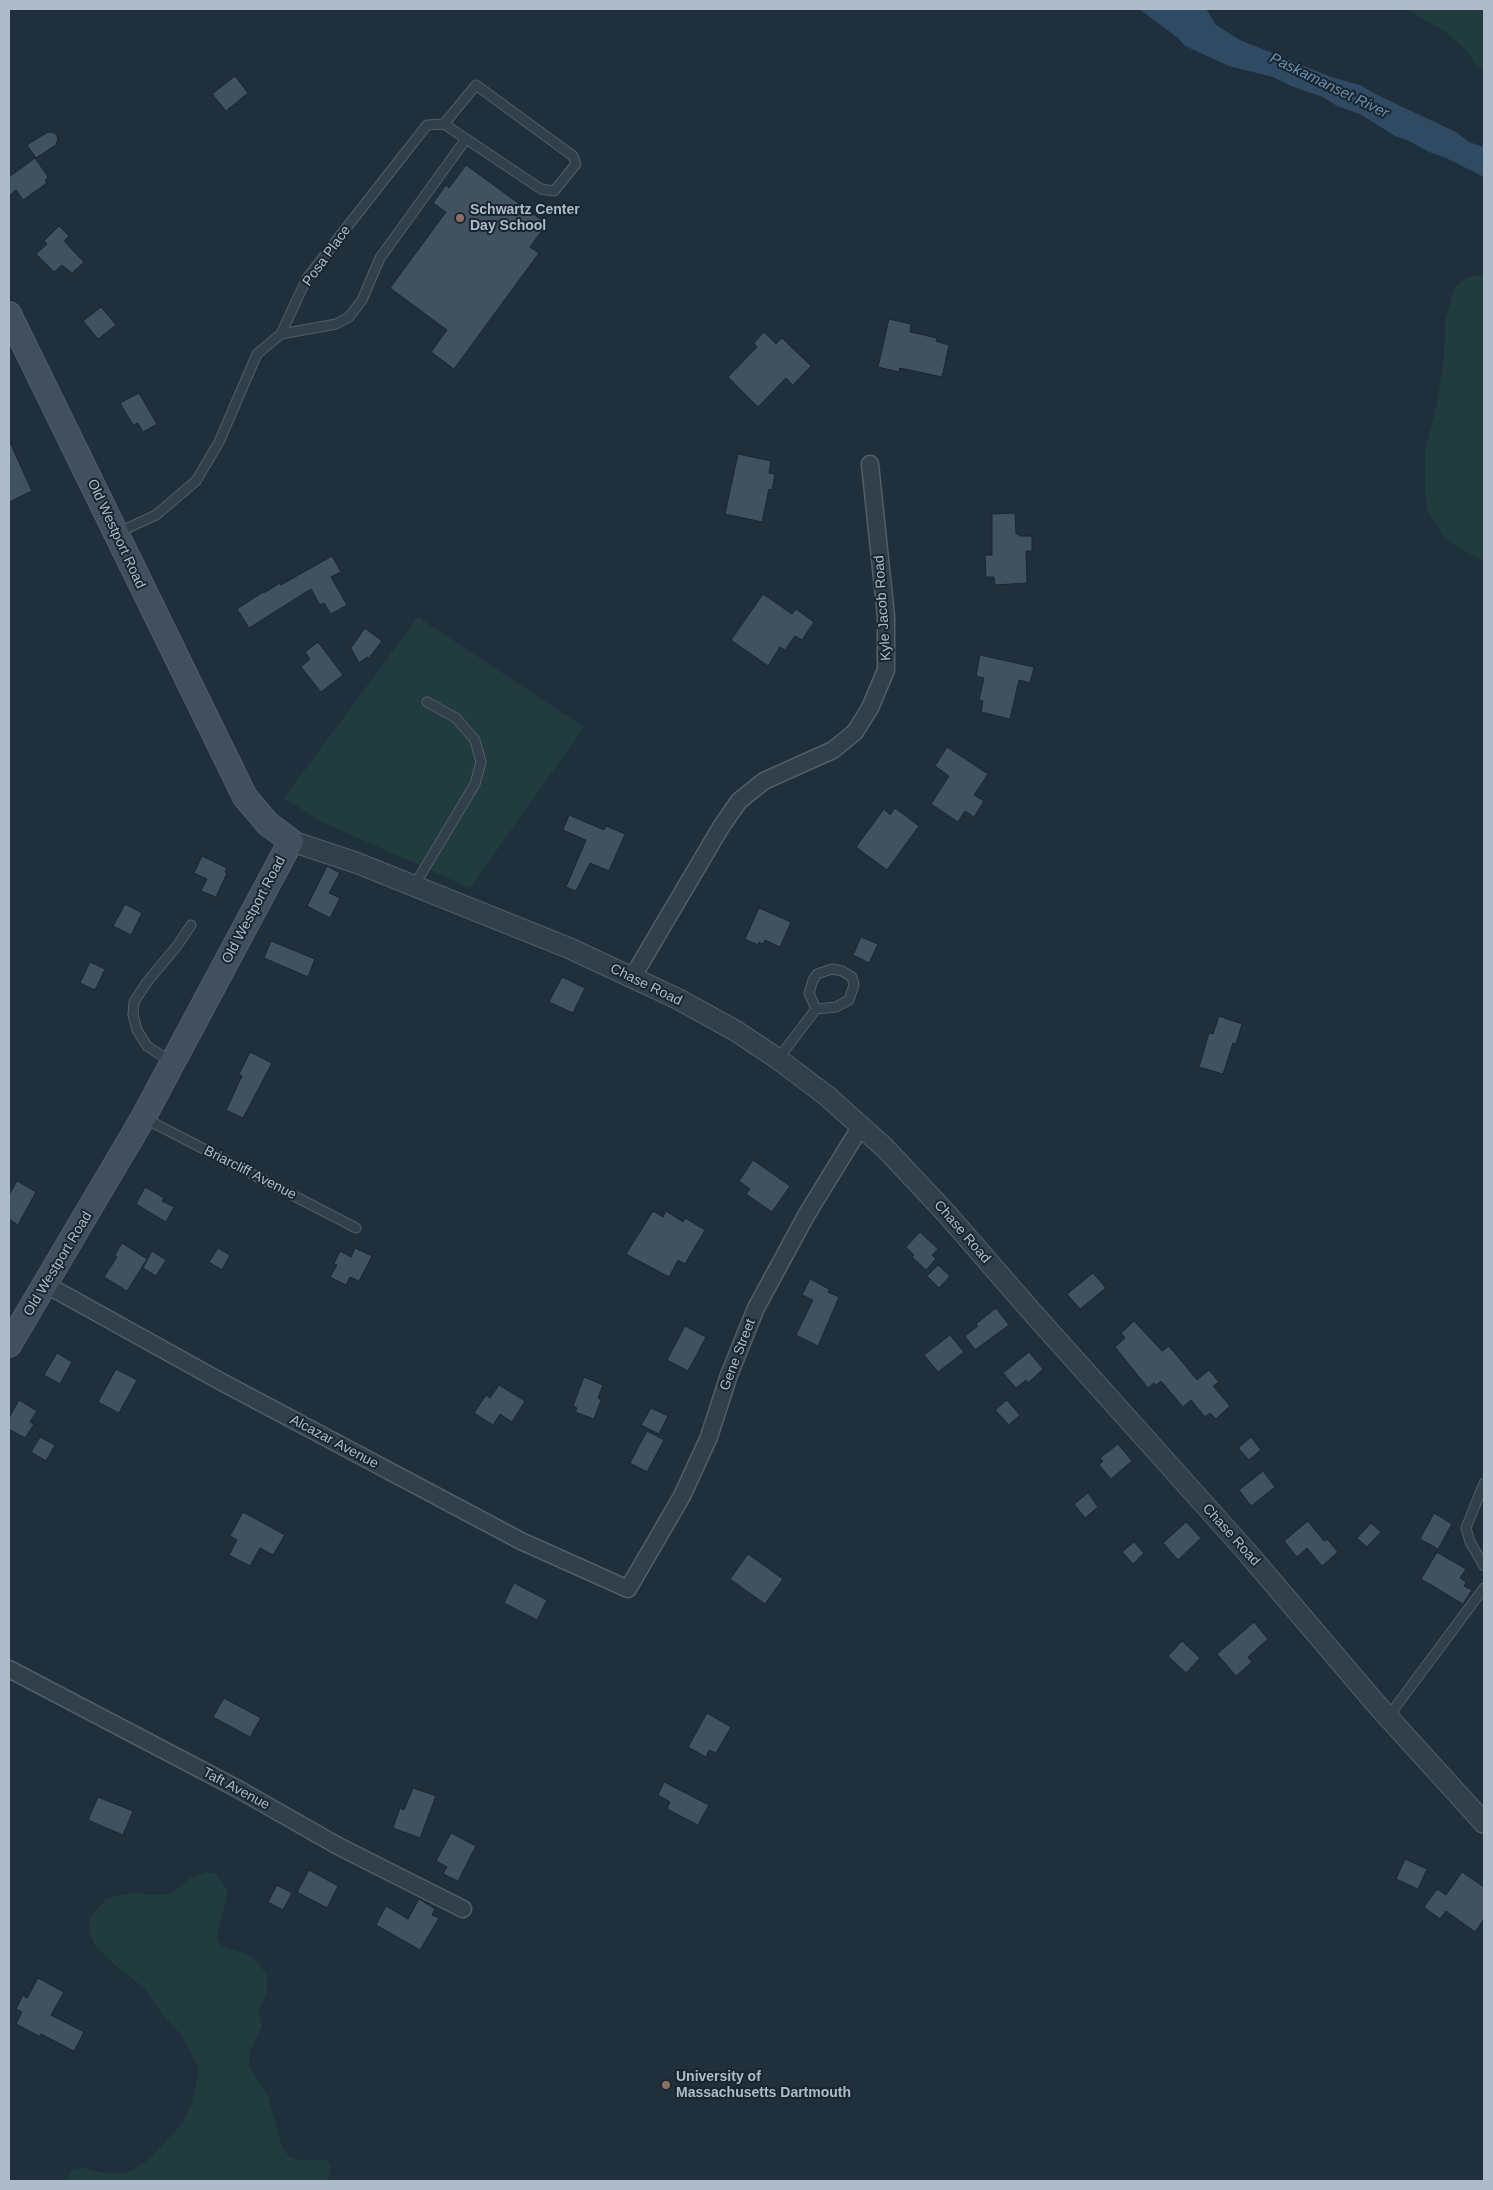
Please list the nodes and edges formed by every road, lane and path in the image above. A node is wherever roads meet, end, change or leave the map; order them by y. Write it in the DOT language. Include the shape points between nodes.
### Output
graph roads {
  1 [pos="444,124"];
  2 [pos="466,139"];
  3 [pos="9,314"];
  4 [pos="281,334"];
  5 [pos="870,464"];
  6 [pos="116,534"];
  7 [pos="427,702"];
  8 [pos="291,841"];
  9 [pos="414,886"];
  10 [pos="191,924"];
  11 [pos="632,978"];
  12 [pos="816,1009"];
  13 [pos="778,1059"];
  14 [pos="173,1063"];
  15 [pos="143,1118"];
  16 [pos="861,1126"];
  17 [pos="356,1228"];
  18 [pos="45,1284"];
  19 [pos="9,1345"];
  20 [pos="1484,1483"];
  21 [pos="1484,1566"];
  22 [pos="1484,1588"];
  23 [pos="628,1589"];
  24 [pos="9,1669"];
  25 [pos="1388,1717"];
  26 [pos="1484,1823"];
  27 [pos="464,1909"];
  1 -- 2 [label="lane"];
  1 -- 2 [label="lane" via="476,85 573,156 576,164 554,191 541,189"];
  1 -- 4 [label="lane, Posa Place" via="427,125 308,278"];
  2 -- 4 [label="lane" via="380,258 362,300 349,317 336,324"];
  3 -- 6 [label="main road, Old Westport Road"];
  4 -- 6 [label="lane, Posa Place" via="257,354 218,442 196,481 156,516"];
  5 -- 11 [label="street, Kyle Jacob Road" via="886,616 886,670 870,708 855,732 833,750 764,781 740,801 721,827"];
  6 -- 8 [label="main road, Old Westport Road" via="245,797 268,824"];
  7 -- 9 [label="lane" via="456,718 475,740 481,762 475,784"];
  8 -- 9 [label="street, Chase Road"];
  8 -- 14 [label="main road, Old Westport Road"];
  9 -- 11 [label="street, Chase Road" via="569,948"];
  10 -- 14 [label="lane" via="134,1002 132,1015 147,1046"];
  11 -- 13 [label="street, Chase Road" via="736,1031"];
  12 -- 12 [label="lane" via="832,1008 846,1002 852,994 852,978 832,969 817,974 810,993"];
  12 -- 13 [label="lane"];
  13 -- 16 [label="street, Chase Road"];
  14 -- 15 [label="main road, Old Westport Road"];
  15 -- 17 [label="lane, Briarcliff Avenue"];
  15 -- 18 [label="main road, Old Westport Road"];
  16 -- 23 [label="street, Gene Street" via="806,1214 756,1308 705,1446 682,1496"];
  16 -- 25 [label="street, Chase Road" via="946,1213"];
  18 -- 19 [label="main road, Old Westport Road"];
  18 -- 23 [label="street, Alcazar Avenue" via="520,1541"];
  20 -- 21 [label="lane" via="1466,1528"];
  22 -- 25 [label="lane"];
  24 -- 27 [label="street, Taft Avenue" via="238,1789 338,1846"];
  25 -- 26 [label="street, Chase Road"];
}
